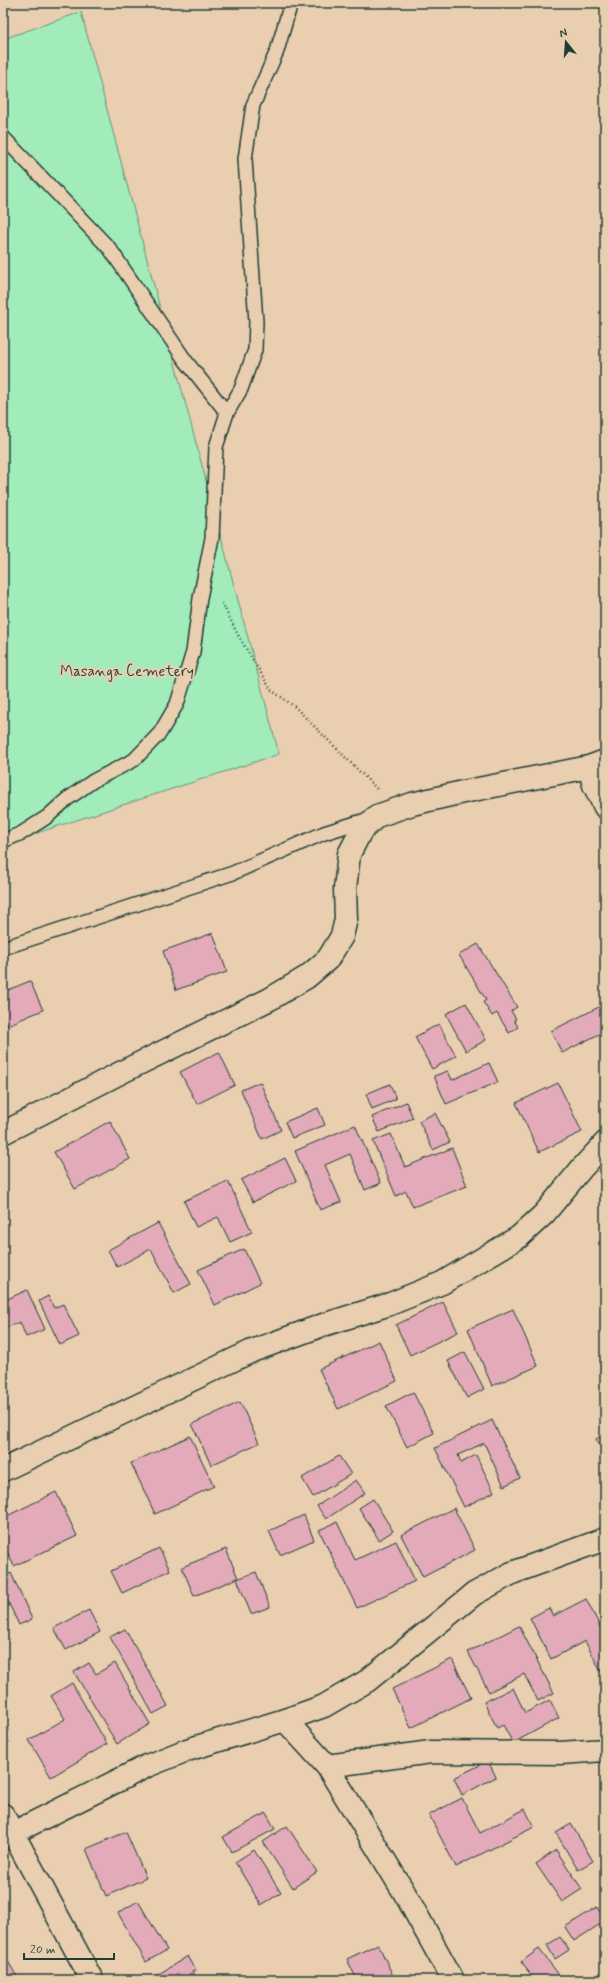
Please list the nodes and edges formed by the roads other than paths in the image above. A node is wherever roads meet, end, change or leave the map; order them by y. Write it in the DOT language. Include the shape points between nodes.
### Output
graph roads {
  1 [pos="291,3"];
  2 [pos="3,137"];
  3 [pos="227,413"];
  4 [pos="597,764"];
  5 [pos="605,807"];
  6 [pos="386,813"];
  7 [pos="3,841"];
  8 [pos="3,948"];
  9 [pos="3,1133"];
  10 [pos="605,1143"];
  11 [pos="3,1470"];
  12 [pos="605,1539"];
  13 [pos="285,1720"];
  14 [pos="605,1750"];
  15 [pos="327,1766"];
  16 [pos="8,1824"];
  17 [pos="92,1980"];
  18 [pos="453,1980"];
  1 -- 3 [label="lane" via="277,51 253,105 248,136 245,174 256,322 254,350 240,389"];
  2 -- 3 [label="lane" via="110,249 185,360"];
  3 -- 7 [label="lane" via="216,447 212,538 193,652 177,704 160,733 134,760 93,781 47,817 22,833"];
  4 -- 5 [label="street" via="594,786"];
  4 -- 6 [label="street" via="463,792"];
  6 -- 8 [label="lane" via="324,833 233,873"];
  6 -- 9 [label="street" via="361,831 349,854 345,889 346,919 342,936 328,959 307,977 270,999"];
  10 -- 11 [label="street" via="544,1214 518,1237 442,1283 390,1304 252,1351"];
  12 -- 13 [label="street" via="512,1573 474,1594 367,1681 324,1706"];
  13 -- 15 [label="street"];
  13 -- 16 [label="street" via="186,1750 105,1786"];
  14 -- 15 [label="street" via="560,1753 431,1752"];
  15 -- 18 [label="street" via="404,1892"];
  16 -- 17 [label="street"];
}
